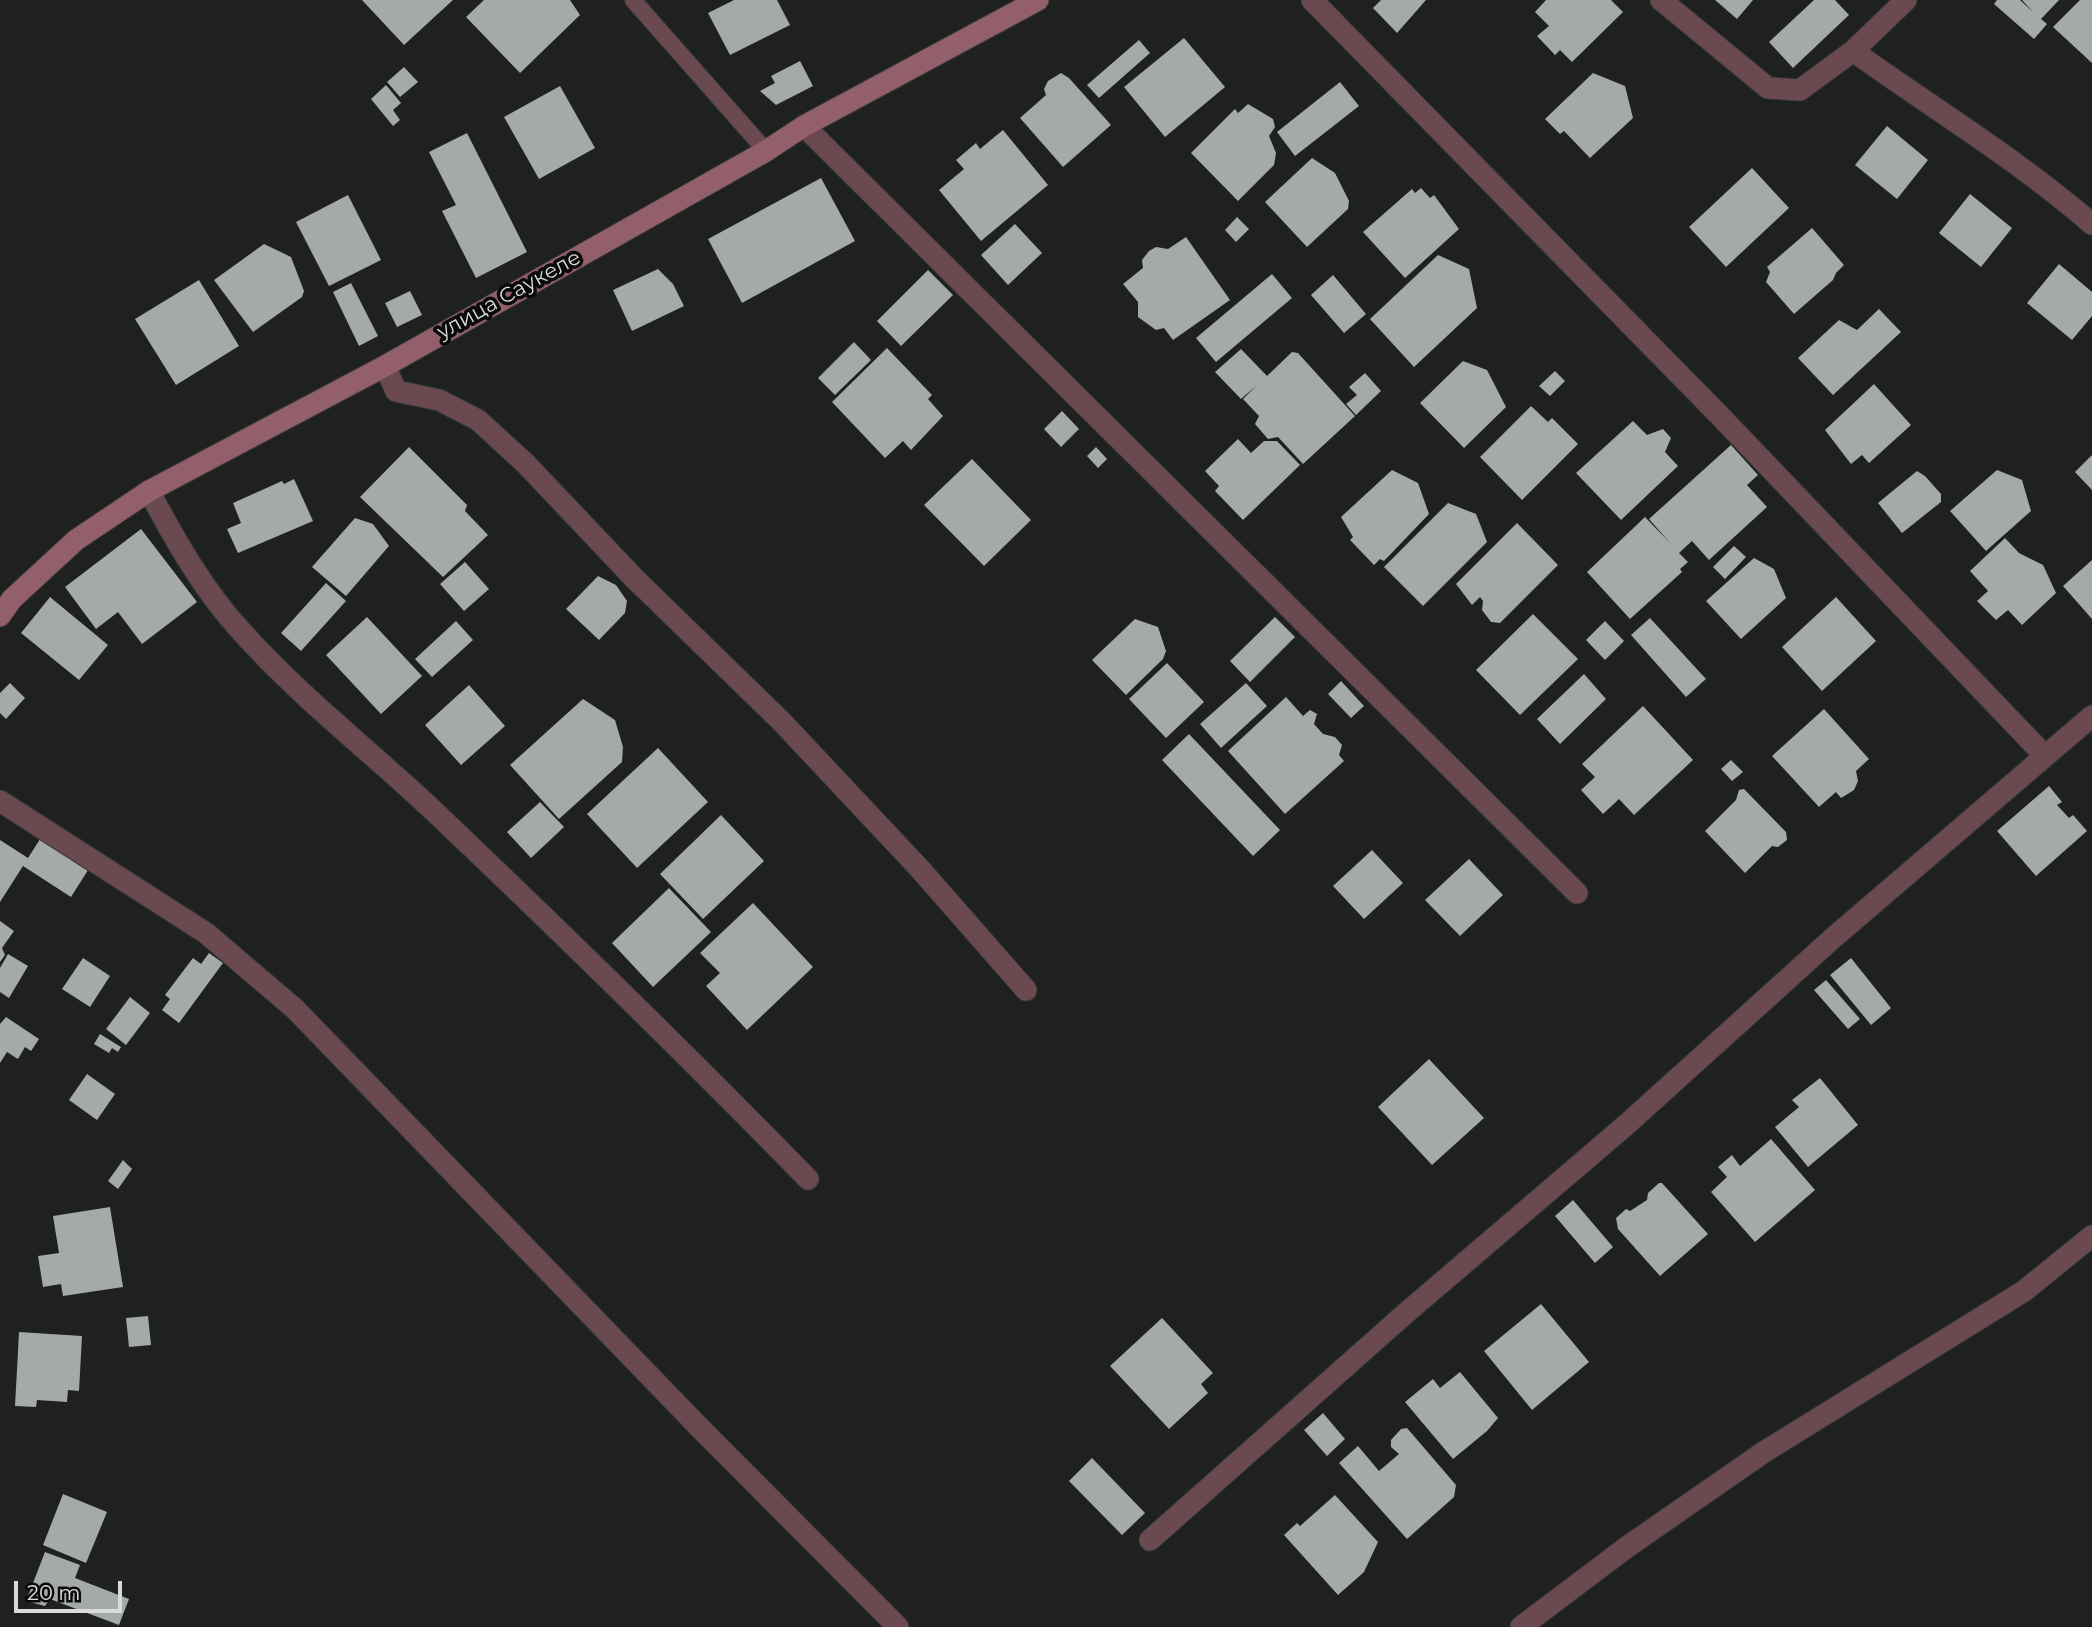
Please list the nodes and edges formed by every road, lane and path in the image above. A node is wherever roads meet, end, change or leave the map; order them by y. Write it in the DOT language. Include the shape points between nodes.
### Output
graph roads {
  1 [pos="633,0"];
  2 [pos="1038,0"];
  3 [pos="1312,0"];
  4 [pos="1661,0"];
  5 [pos="1906,0"];
  6 [pos="1853,51"];
  7 [pos="804,126"];
  8 [pos="766,151"];
  9 [pos="2092,224"];
  10 [pos="385,366"];
  11 [pos="149,491"];
  12 [pos="0,616"];
  13 [pos="2092,716"];
  14 [pos="2045,757"];
  15 [pos="0,801"];
  16 [pos="1577,892"];
  17 [pos="1026,990"];
  18 [pos="808,1179"];
  19 [pos="2092,1236"];
  20 [pos="1150,1540"];
  21 [pos="898,1627"];
  22 [pos="1521,1627"];
  1 -- 8 [label="lane"];
  2 -- 7 [label="street, улица Саукеле"];
  3 -- 14 [label="street" via="1723,419"];
  4 -- 6 [label="street" via="1768,88 1800,90"];
  5 -- 6 [label="street"];
  6 -- 9 [label="street" via="1954,117"];
  7 -- 8 [label="street, улица Саукеле"];
  7 -- 16 [label="street"];
  8 -- 10 [label="street, улица Саукеле"];
  10 -- 11 [label="street, улица Саукеле"];
  10 -- 17 [label="street" via="396,391 439,400 478,419 525,463 634,578 782,722"];
  11 -- 12 [label="street, улица Саукеле" via="76,540 12,599"];
  11 -- 18 [label="street" via="175,539 240,631 571,943"];
  13 -- 14 [label="street"];
  14 -- 20 [label="street"];
  15 -- 21 [label="street" via="206,933 295,1009"];
  19 -- 22 [label="street" via="2024,1291 1764,1452 1627,1546"];
}
